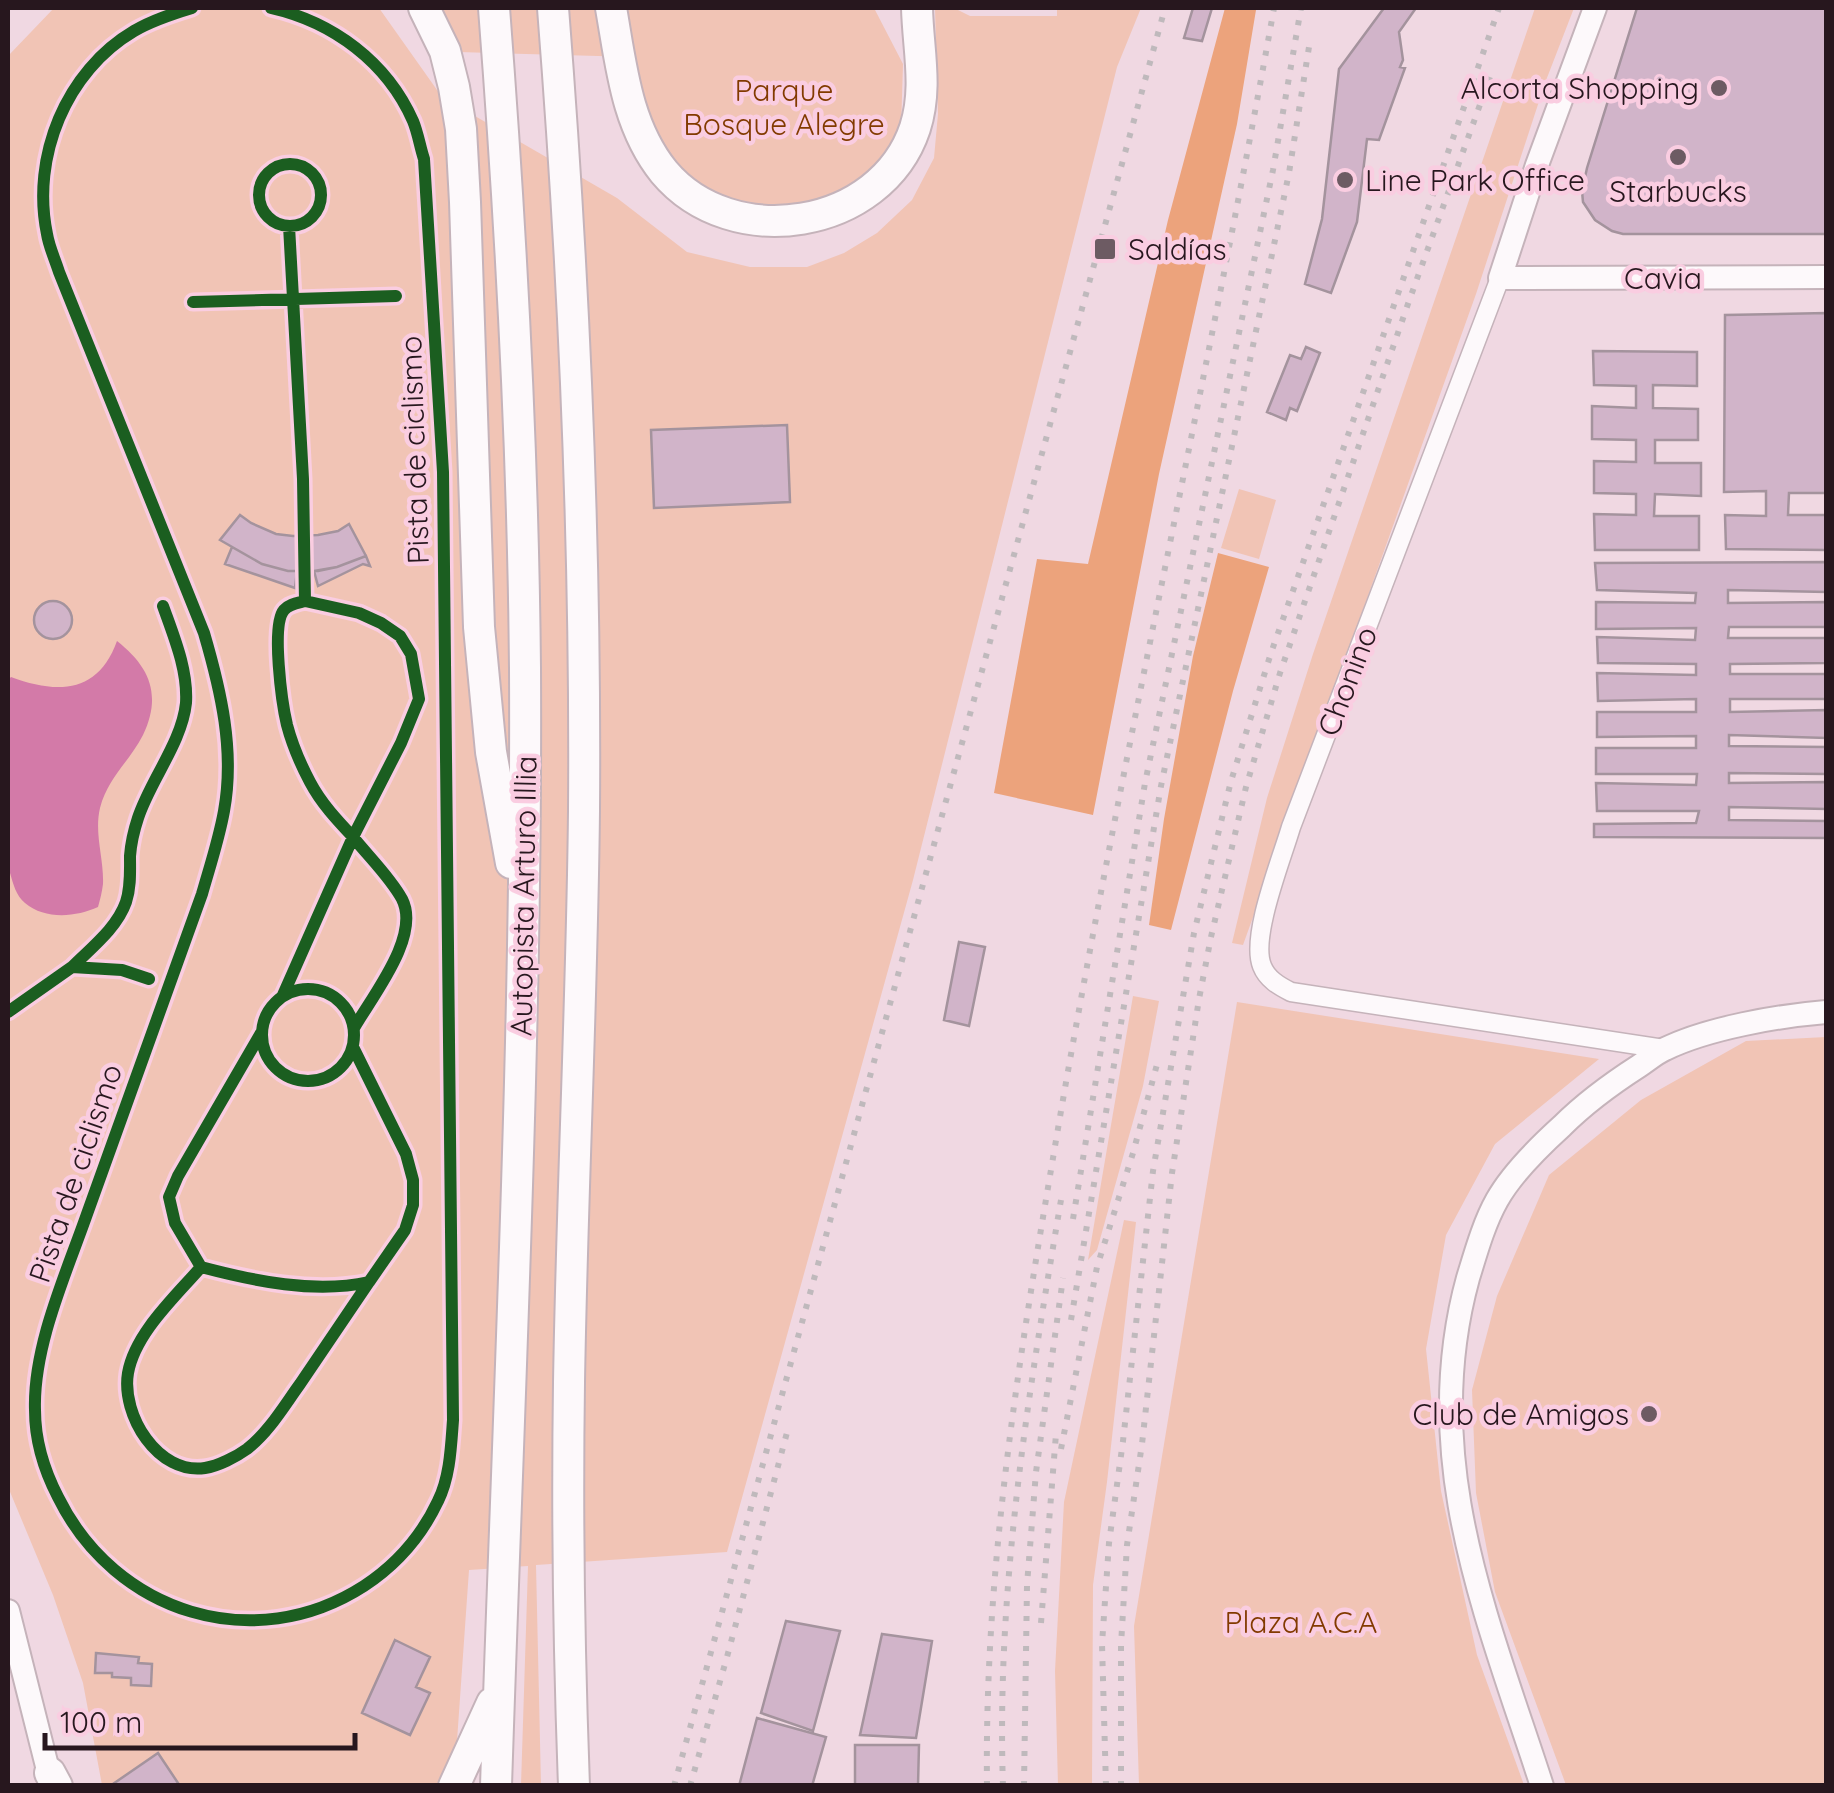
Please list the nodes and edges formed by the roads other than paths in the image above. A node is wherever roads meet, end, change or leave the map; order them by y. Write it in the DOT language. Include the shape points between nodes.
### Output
graph roads {
  1 [pos="424,8"];
  2 [pos="494,8"];
  3 [pos="553,8"];
  4 [pos="611,8"];
  5 [pos="901,8"];
  6 [pos="917,8"];
  7 [pos="1595,8"];
  8 [pos="920,53"];
  9 [pos="1826,277"];
  10 [pos="1500,278"];
  11 [pos="524,920"];
  12 [pos="1826,1012"];
  13 [pos="1664,1049"];
  14 [pos="8,1611"];
  15 [pos="499,1686"];
  16 [pos="53,1781"];
  17 [pos="454,1786"];
  18 [pos="496,1786"];
  19 [pos="574,1786"];
  20 [pos="1542,1786"];
  1 -- 11 [label="highway" via="445,50 460,129 484,699"];
  2 -- 11 [label="highway, Autopista Arturo Illia" via="522,486"];
  3 -- 19 [label="highway, Autopista Arturo Illia" via="579,418 583,650 569,1387"];
  4 -- 8 [label="highway" via="627,96 646,145 674,183 736,218 801,219 851,201 887,174 919,112"];
  5 -- 8 [label="highway"];
  6 -- 8 [label="highway"];
  7 -- 10 [label="street, Chonino"];
  9 -- 10 [label="street, Cavia"];
  10 -- 13 [label="street, Chonino" via="1292,828 1265,912 1261,966 1290,992"];
  11 -- 15 [label="highway, Autopista Arturo Illia"];
  12 -- 13 [label="street" via="1719,1031"];
  13 -- 20 [label="street" via="1592,1097 1498,1198 1458,1317 1450,1377 1453,1467 1472,1572"];
  14 -- 16 [label="street"];
  15 -- 17 [label="highway"];
  15 -- 18 [label="highway, Autopista Arturo Illia"];
}
